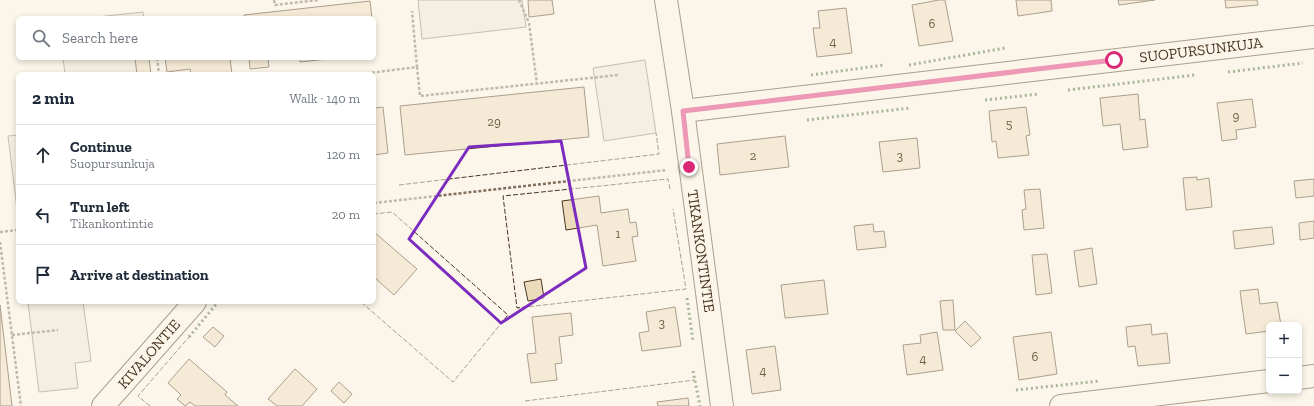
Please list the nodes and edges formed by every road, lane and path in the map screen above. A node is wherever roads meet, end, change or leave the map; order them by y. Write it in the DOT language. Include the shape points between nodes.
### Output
graph roads {
  1 [pos="274,0"];
  2 [pos="318,0"];
  3 [pos="519,0"];
  4 [pos="666,0"];
  5 [pos="412,11"];
  6 [pos="1314,37"];
  7 [pos="157,60"];
  8 [pos="417,67"];
  9 [pos="159,72"];
  10 [pos="376,72"];
  11 [pos="618,75"];
  12 [pos="537,84"];
  13 [pos="683,111"];
  14 [pos="689,167"];
  15 [pos="376,203"];
  16 [pos="16,230"];
  17 [pos="0,232"];
  18 [pos="0,242"];
  19 [pos="193,304"];
  20 [pos="58,330"];
  21 [pos="12,335"];
  22 [pos="1314,376"];
  23 [pos="1302,378"];
  24 [pos="1266,381"];
  25 [pos="110,404"];
  26 [pos="21,406"];
  27 [pos="722,406"];
  28 [pos="1061,406"];
  1 -- 2 [label="path" via="275,5"];
  3 -- 12 [label="path" via="529,23"];
  4 -- 13 [label="street, TIKANKONTINTIE"];
  5 -- 8 [label="path"];
  6 -- 13 [label="street, SUOPURSUNKUJA"];
  7 -- 9 [label="path"];
  8 -- 10 [label="path"];
  8 -- 12 [label="path" via="420,96"];
  11 -- 12 [label="path"];
  13 -- 14 [label="street, TIKANKONTINTIE"];
  14 -- 15 [label="path"];
  14 -- 27 [label="street, TIKANKONTINTIE"];
  16 -- 17 [label="path"];
  18 -- 21 [label="path"];
  19 -- 25 [label="street, KIVALONTIE"];
  20 -- 21 [label="path"];
  21 -- 26 [label="path"];
  22 -- 23 [label="street"];
  24 -- 28 [label="street"];
}
